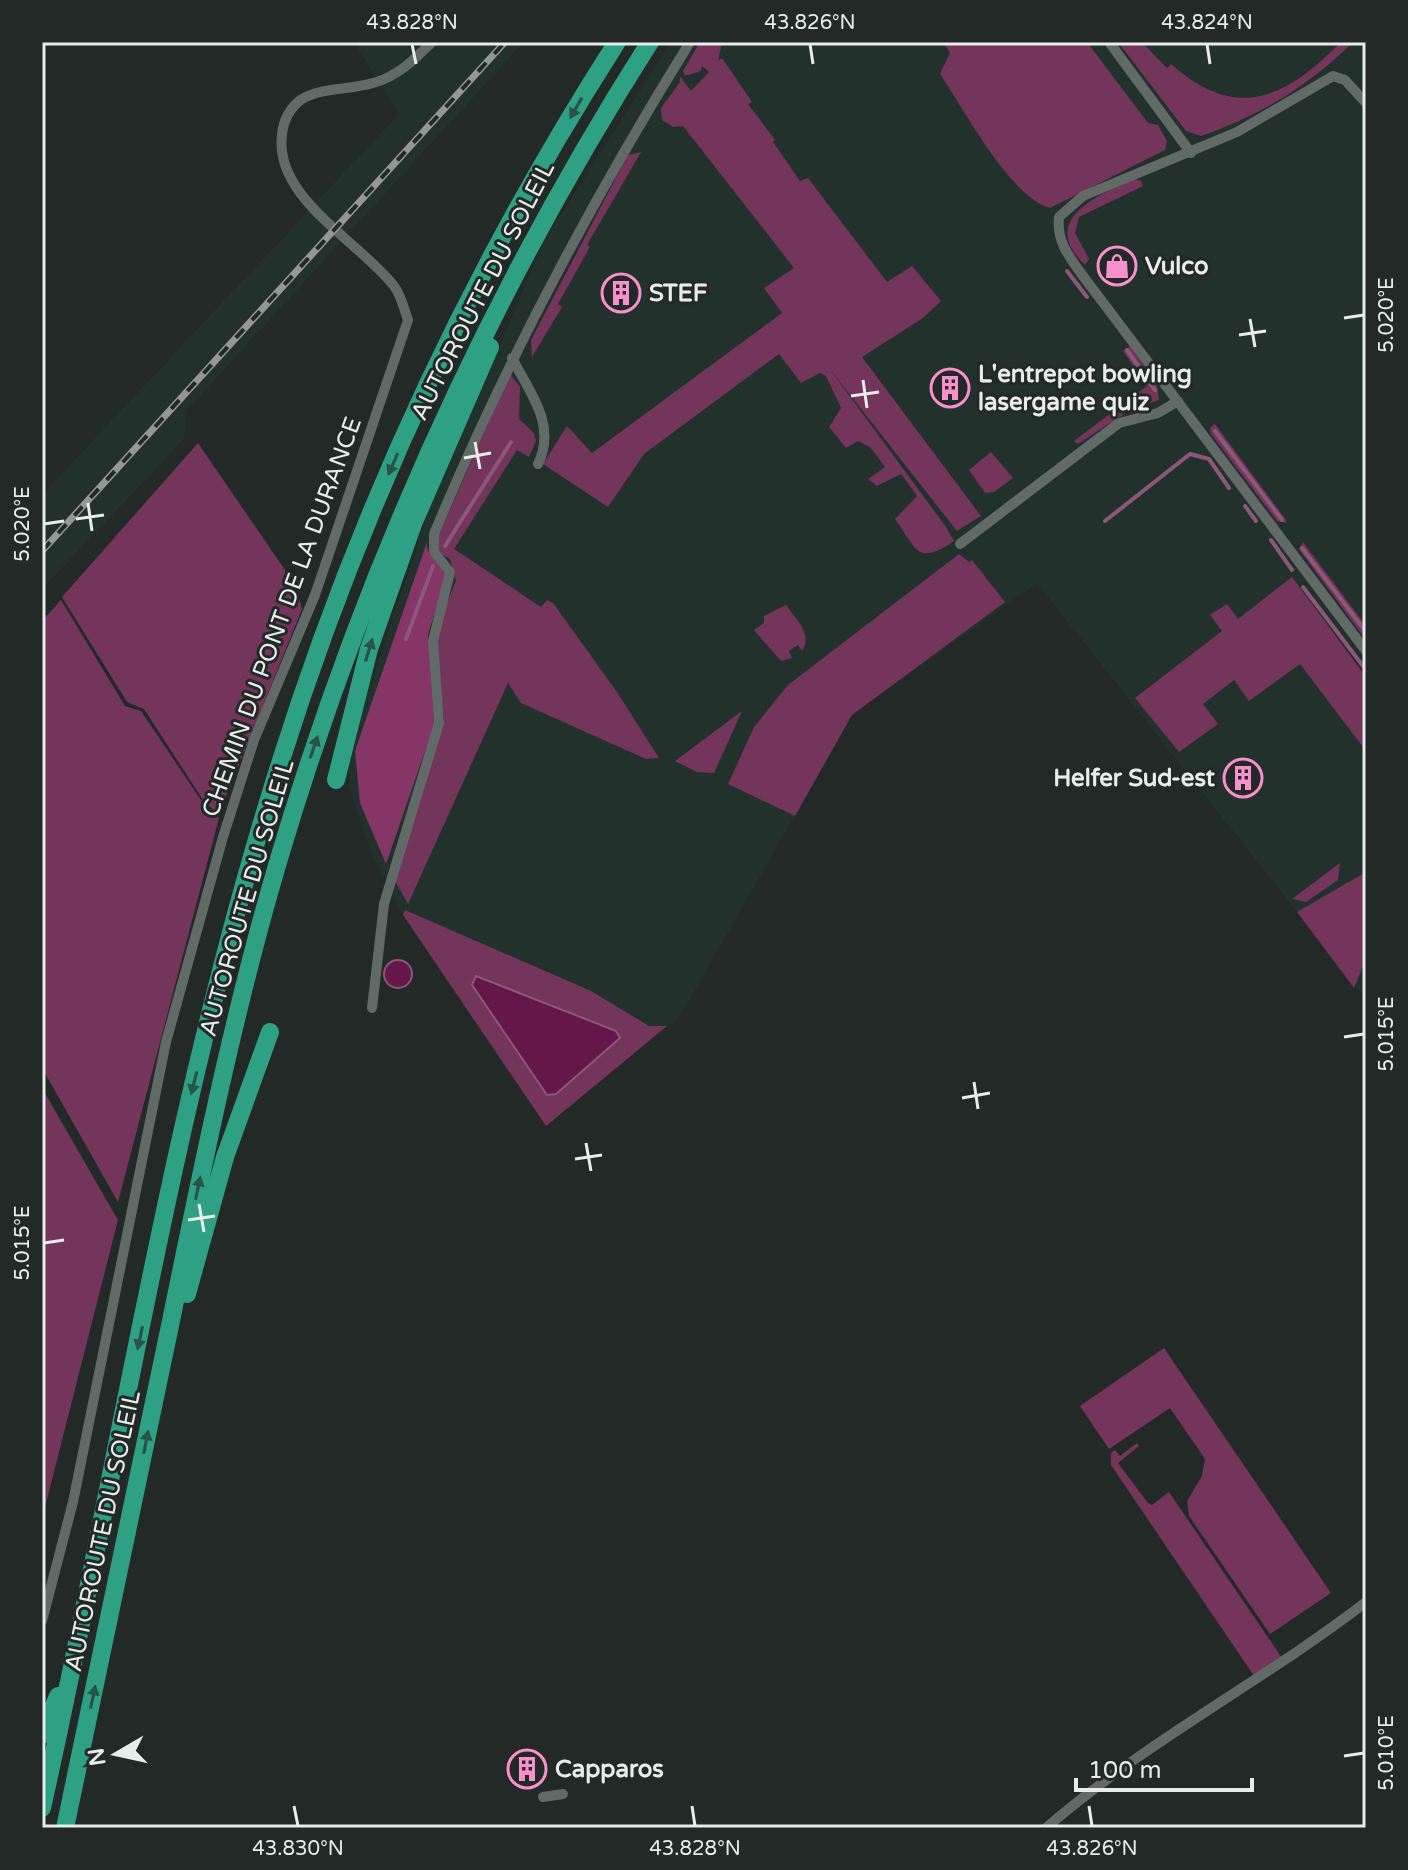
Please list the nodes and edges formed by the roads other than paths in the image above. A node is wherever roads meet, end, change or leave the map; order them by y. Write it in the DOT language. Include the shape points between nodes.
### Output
graph roads {
  1 [pos="432,42"];
  2 [pos="617,42"];
  3 [pos="650,42"];
  4 [pos="690,42"];
  5 [pos="1109,42"];
  6 [pos="1366,103"];
  7 [pos="1191,153"];
  8 [pos="519,262"];
  9 [pos="512,358"];
  10 [pos="1178,401"];
  11 [pos="538,464"];
  12 [pos="960,544"];
  13 [pos="1366,651"];
  14 [pos="336,780"];
  15 [pos="372,1008"];
  16 [pos="270,1032"];
  17 [pos="155,1396"];
  18 [pos="1366,1602"];
  19 [pos="42,1621"];
  20 [pos="76,1649"];
  21 [pos="42,1735"];
  22 [pos="563,1794"];
  23 [pos="543,1797"];
  24 [pos="42,1808"];
  25 [pos="65,1828"];
  26 [pos="1046,1828"];
  1 -- 19 [label="street, CHEMIN DU PONT DE LA DURANCE" via="405,67 376,83 301,100 283,127 282,156 294,186 396,289 408,320 315,595 254,740 223,837 166,1042 73,1502"];
  2 -- 20 [label="highway, AUTOROUTE DU SOLEIL, one-way" via="511,220 439,362 383,487 307,683 252,859 190,1098"];
  3 -- 8 [label="highway, AUTOROUTE DU SOLEIL"];
  4 -- 9 [label="street" via="615,166"];
  5 -- 7 [label="street"];
  6 -- 7 [label="street" via="1345,80 1333,76 1279,110"];
  7 -- 10 [label="street" via="1083,196 1059,217 1058,227 1061,244"];
  14 -- 8 [label="highway, one-way" via="369,649 413,524 506,310"];
  17 -- 8 [label="highway, AUTOROUTE DU SOLEIL, one-way" via="215,1112 300,788 399,518"];
  9 -- 11 [label="street" via="545,432 547,444"];
  9 -- 15 [label="street" via="432,544 450,572 433,641 439,723 384,904"];
  10 -- 12 [label="street" via="1158,413 1119,423"];
  10 -- 13 [label="street"];
  16 -- 17 [label="highway" via="225,1157"];
  25 -- 17 [label="highway, AUTOROUTE DU SOLEIL, one-way"];
  18 -- 26 [label="street" via="1182,1725"];
  20 -- 21 [label="highway"];
  20 -- 24 [label="highway, AUTOROUTE DU SOLEIL"];
  22 -- 23 [label="street"];
}
